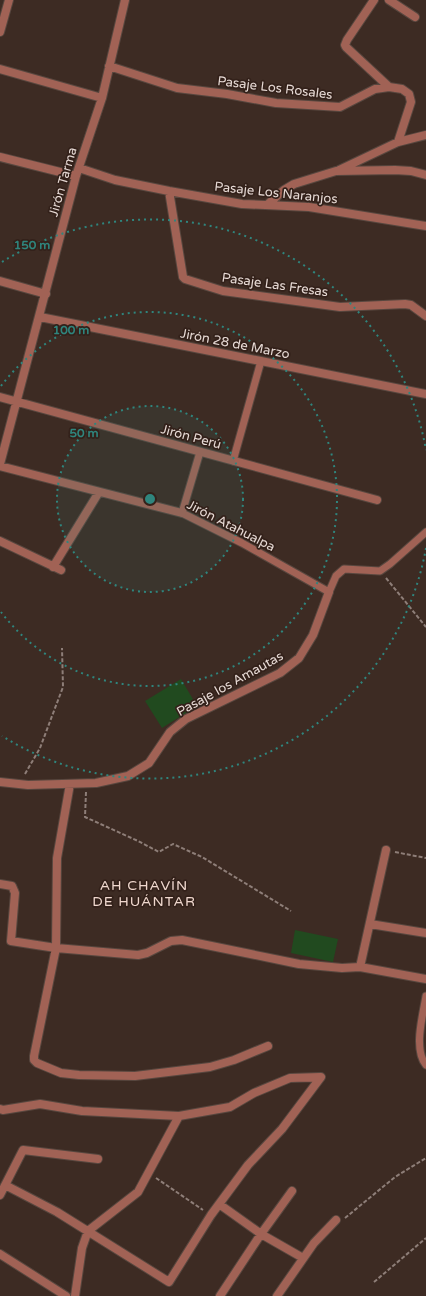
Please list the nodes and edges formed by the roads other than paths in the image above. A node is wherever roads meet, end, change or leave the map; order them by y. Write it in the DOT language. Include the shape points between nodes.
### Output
graph roads {
  1 [pos="9,0"];
  2 [pos="125,0"];
  3 [pos="374,0"];
  4 [pos="389,0"];
  5 [pos="415,17"];
  6 [pos="0,32"];
  7 [pos="109,66"];
  8 [pos="0,69"];
  9 [pos="389,87"];
  10 [pos="102,98"];
  11 [pos="426,135"];
  12 [pos="398,142"];
  13 [pos="0,157"];
  14 [pos="336,171"];
  15 [pos="78,172"];
  16 [pos="426,176"];
  17 [pos="169,191"];
  18 [pos="267,204"];
  19 [pos="426,226"];
  20 [pos="0,281"];
  21 [pos="46,294"];
  22 [pos="426,316"];
  23 [pos="40,317"];
  24 [pos="261,361"];
  25 [pos="426,394"];
  26 [pos="0,397"];
  27 [pos="17,402"];
  28 [pos="200,452"];
  29 [pos="233,461"];
  30 [pos="0,465"];
  31 [pos="99,492"];
  32 [pos="377,500"];
  33 [pos="182,513"];
  34 [pos="426,532"];
  35 [pos="0,541"];
  36 [pos="329,592"];
  37 [pos="0,782"];
  38 [pos="70,784"];
  39 [pos="386,850"];
  40 [pos="0,884"];
  41 [pos="370,924"];
  42 [pos="426,933"];
  43 [pos="56,948"];
  44 [pos="360,968"];
  45 [pos="426,980"];
  46 [pos="426,996"];
  47 [pos="268,1046"];
  48 [pos="426,1065"];
  49 [pos="0,1109"];
  50 [pos="179,1116"];
  51 [pos="98,1159"];
  52 [pos="5,1185"];
  53 [pos="292,1191"];
  54 [pos="0,1195"];
  55 [pos="219,1204"];
  56 [pos="336,1220"];
  57 [pos="88,1231"];
  58 [pos="261,1234"];
  59 [pos="0,1254"];
  60 [pos="303,1258"];
  61 [pos="66,1296"];
  62 [pos="75,1296"];
  63 [pos="220,1296"];
  64 [pos="276,1296"];
  1 -- 6 [label="street"];
  2 -- 7 [label="street, Jirón Tarma"];
  3 -- 9 [label="street" via="345,45"];
  4 -- 5 [label="street"];
  7 -- 9 [label="street, Pasaje Los Rosales" via="177,88 276,103 340,107 375,89"];
  7 -- 10 [label="street, Jirón Tarma"];
  8 -- 10 [label="street"];
  9 -- 12 [label="street" via="402,89 411,98"];
  10 -- 15 [label="street, Jirón Tarma"];
  11 -- 12 [label="street"];
  12 -- 14 [label="street"];
  13 -- 15 [label="street, Pasaje Los Naranjos"];
  14 -- 16 [label="street" via="395,170 411,171"];
  14 -- 18 [label="street" via="294,184"];
  15 -- 17 [label="street, Pasaje Los Naranjos"];
  15 -- 21 [label="street, Jirón Tarma"];
  17 -- 18 [label="street, Pasaje Los Naranjos" via="242,204"];
  17 -- 22 [label="street, Pasaje Las Fresas" via="185,279 223,291 340,307 405,304 411,305"];
  18 -- 19 [label="street, Pasaje Los Naranjos" via="309,207"];
  20 -- 21 [label="street"];
  21 -- 23 [label="street, Jirón Tarma"];
  23 -- 24 [label="street, Jirón 28 de Marzo"];
  23 -- 27 [label="street, Jirón Tarma"];
  24 -- 25 [label="street, Jirón 28 de Marzo"];
  24 -- 29 [label="lane"];
  26 -- 27 [label="street, Jirón Perú"];
  27 -- 28 [label="street, Jirón Perú"];
  27 -- 30 [label="street, Jirón Tarma"];
  28 -- 29 [label="street, Jirón Perú"];
  28 -- 33 [label="lane"];
  29 -- 32 [label="street, Jirón Perú"];
  30 -- 31 [label="street, Jirón Atahualpa"];
  31 -- 33 [label="street, Jirón Atahualpa"];
  31 -- 35 [label="street" via="57,569"];
  33 -- 36 [label="lane, Jirón Atahualpa"];
  34 -- 36 [label="lane" via="380,571 344,569 336,576"];
  36 -- 38 [label="street, Pasaje los Amautas" via="313,635 300,658 280,673 186,719 170,732 149,763 128,776 96,783"];
  37 -- 38 [label="street, Pasaje los Amautas" via="28,785"];
  38 -- 43 [label="street" via="57,858"];
  39 -- 41 [label="street"];
  40 -- 43 [label="street" via="12,886 15,893 11,941"];
  41 -- 42 [label="street"];
  41 -- 44 [label="street"];
  43 -- 44 [label="street" via="138,955 171,941 182,940 300,964"];
  43 -- 47 [label="street" via="34,1056 37,1063 61,1073 135,1076 210,1067"];
  44 -- 45 [label="street"];
  46 -- 48 [label="lane" via="420,1050"];
  49 -- 50 [label="street" via="40,1104 82,1110"];
  50 -- 55 [label="street" via="230,1107 254,1093 290,1078 321,1077 282,1129 248,1165"];
  50 -- 57 [label="street" via="138,1192"];
  51 -- 52 [label="street" via="24,1150"];
  52 -- 54 [label="street"];
  52 -- 57 [label="street"];
  53 -- 58 [label="street"];
  55 -- 57 [label="street" via="169,1282"];
  55 -- 58 [label="street"];
  56 -- 60 [label="street"];
  57 -- 62 [label="street" via="82,1248"];
  58 -- 60 [label="street"];
  58 -- 63 [label="street"];
  59 -- 61 [label="street"];
  60 -- 64 [label="street"];
}
